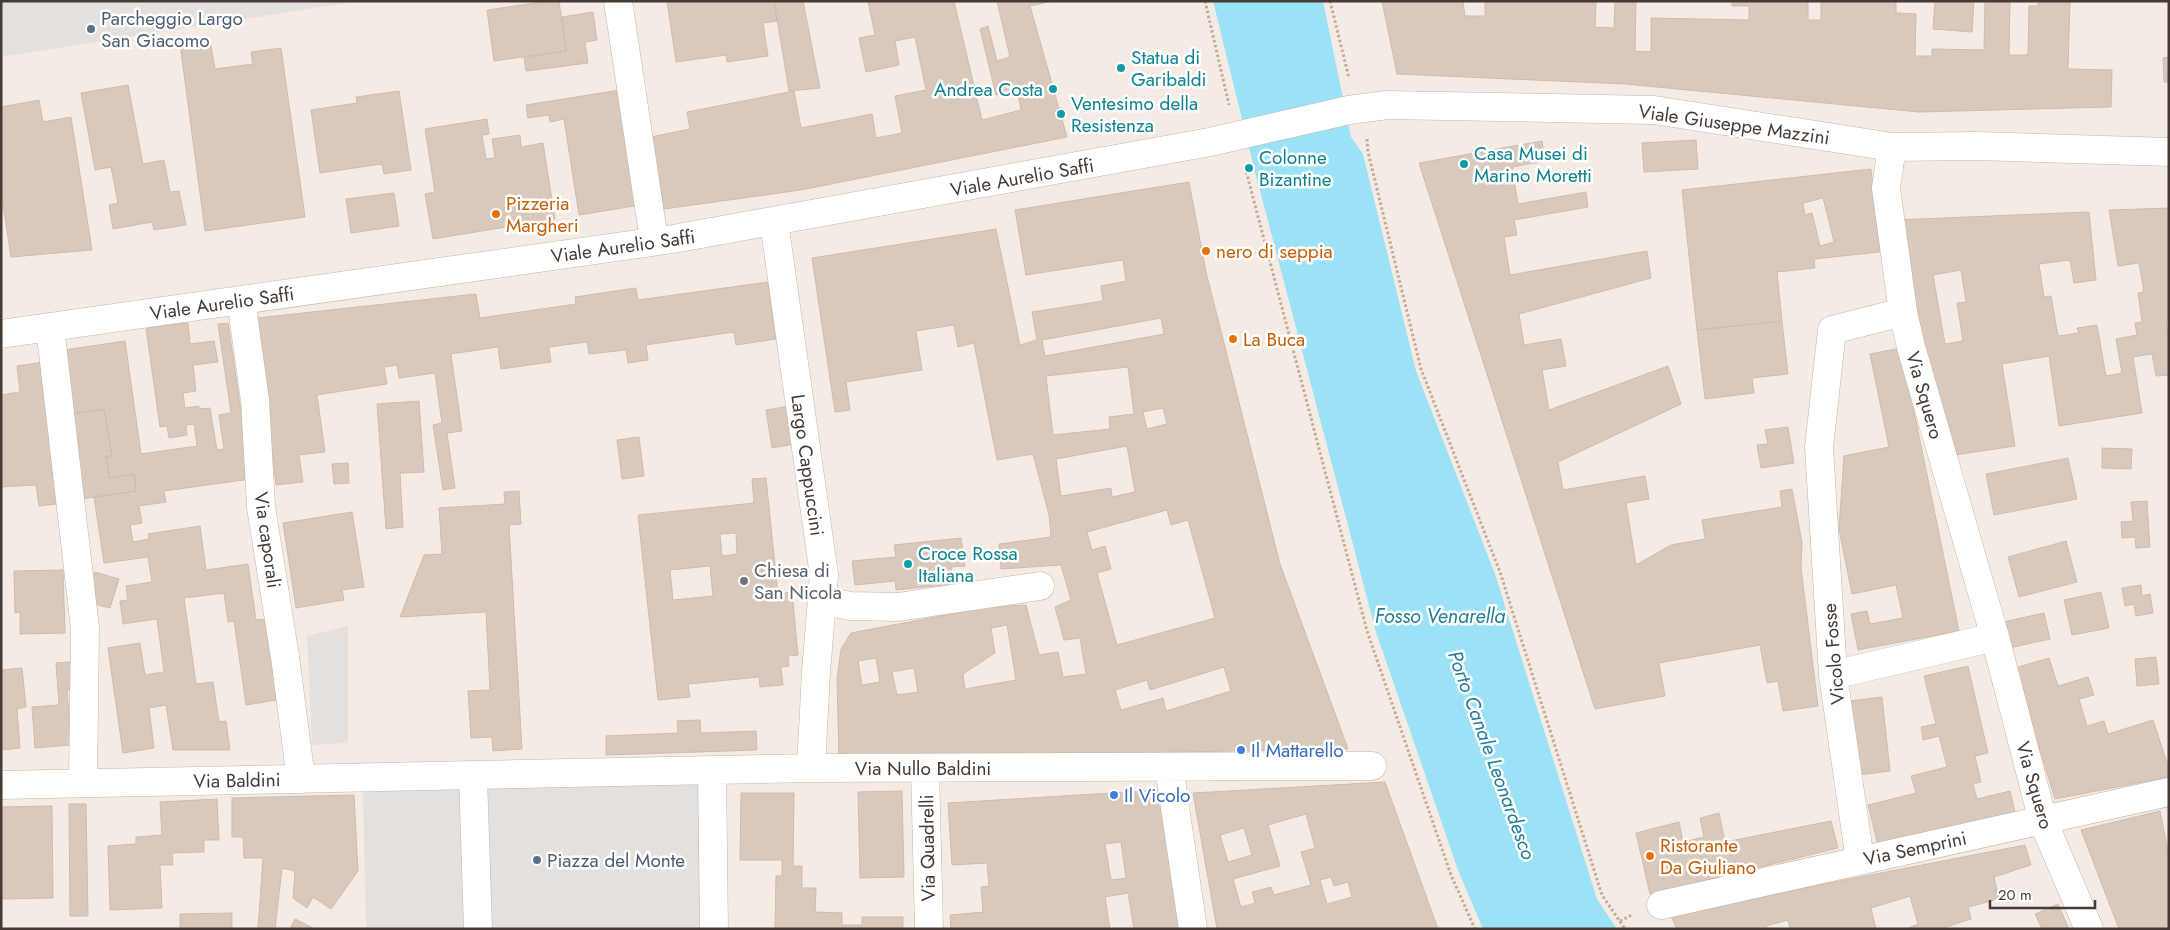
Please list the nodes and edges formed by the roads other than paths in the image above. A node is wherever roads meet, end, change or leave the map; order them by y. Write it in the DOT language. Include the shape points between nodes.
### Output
graph roads {
  1 [pos="618,1"];
  2 [pos="1239,136"];
  3 [pos="1892,147"];
  4 [pos="2169,152"];
  5 [pos="774,222"];
  6 [pos="652,227"];
  7 [pos="241,300"];
  8 [pos="1903,312"];
  9 [pos="50,327"];
  10 [pos="1,334"];
  11 [pos="1040,586"];
  12 [pos="822,601"];
  13 [pos="1995,637"];
  14 [pos="1833,675"];
  15 [pos="1372,766"];
  16 [pos="1169,767"];
  17 [pos="811,768"];
  18 [pos="925,768"];
  19 [pos="712,772"];
  20 [pos="473,776"];
  21 [pos="301,780"];
  22 [pos="83,783"];
  23 [pos="1,785"];
  24 [pos="2169,792"];
  25 [pos="2043,821"];
  26 [pos="1860,860"];
  27 [pos="1661,905"];
  28 [pos="478,929"];
  29 [pos="714,929"];
  30 [pos="929,929"];
  31 [pos="1193,929"];
  32 [pos="2089,929"];
  1 -- 6 [label="street"];
  2 -- 3 [label="street, Viale Giuseppe Mazzini" via="1355,109 1387,105 1654,110"];
  2 -- 5 [label="street, Viale Aurelio Saffi"];
  3 -- 4 [label="street, Viale Giuseppe Mazzini" via="1976,146"];
  3 -- 8 [label="street, Via Squero" via="1886,188"];
  5 -- 7 [label="street, Viale Aurelio Saffi"];
  5 -- 12 [label="street, Largo Cappuccini" via="824,575"];
  7 -- 9 [label="street, Viale Aurelio Saffi"];
  7 -- 21 [label="street, Via caporali" via="255,400 261,506"];
  8 -- 13 [label="street, Via Squero"];
  8 -- 14 [label="street, Vicolo Fosse" via="1832,330 1819,447"];
  9 -- 10 [label="street, Viale Aurelio Saffi"];
  9 -- 22 [label="street" via="85,628"];
  11 -- 12 [label="street" via="898,607 851,606"];
  12 -- 17 [label="street, Largo Cappuccini"];
  13 -- 14 [label="street"];
  13 -- 25 [label="street, Via Squero"];
  14 -- 26 [label="street, Vicolo Fosse"];
  15 -- 16 [label="street, Via Nullo Baldini"];
  16 -- 18 [label="street, Via Nullo Baldini"];
  16 -- 31 [label="street"];
  17 -- 18 [label="street, Via Nullo Baldini"];
  17 -- 19 [label="street, Via Nullo Baldini"];
  18 -- 30 [label="street, Via Quadrelli"];
  19 -- 20 [label="street, Via Nullo Baldini"];
  19 -- 29 [label="street"];
  20 -- 21 [label="street, Via Baldini"];
  20 -- 28 [label="street"];
  21 -- 22 [label="street, Via Baldini"];
  22 -- 23 [label="street, Via Baldini"];
  24 -- 25 [label="street, Via Semprini"];
  25 -- 26 [label="street, Via Semprini"];
  25 -- 32 [label="street, Via Squero"];
  26 -- 27 [label="street, Via Semprini"];
}
